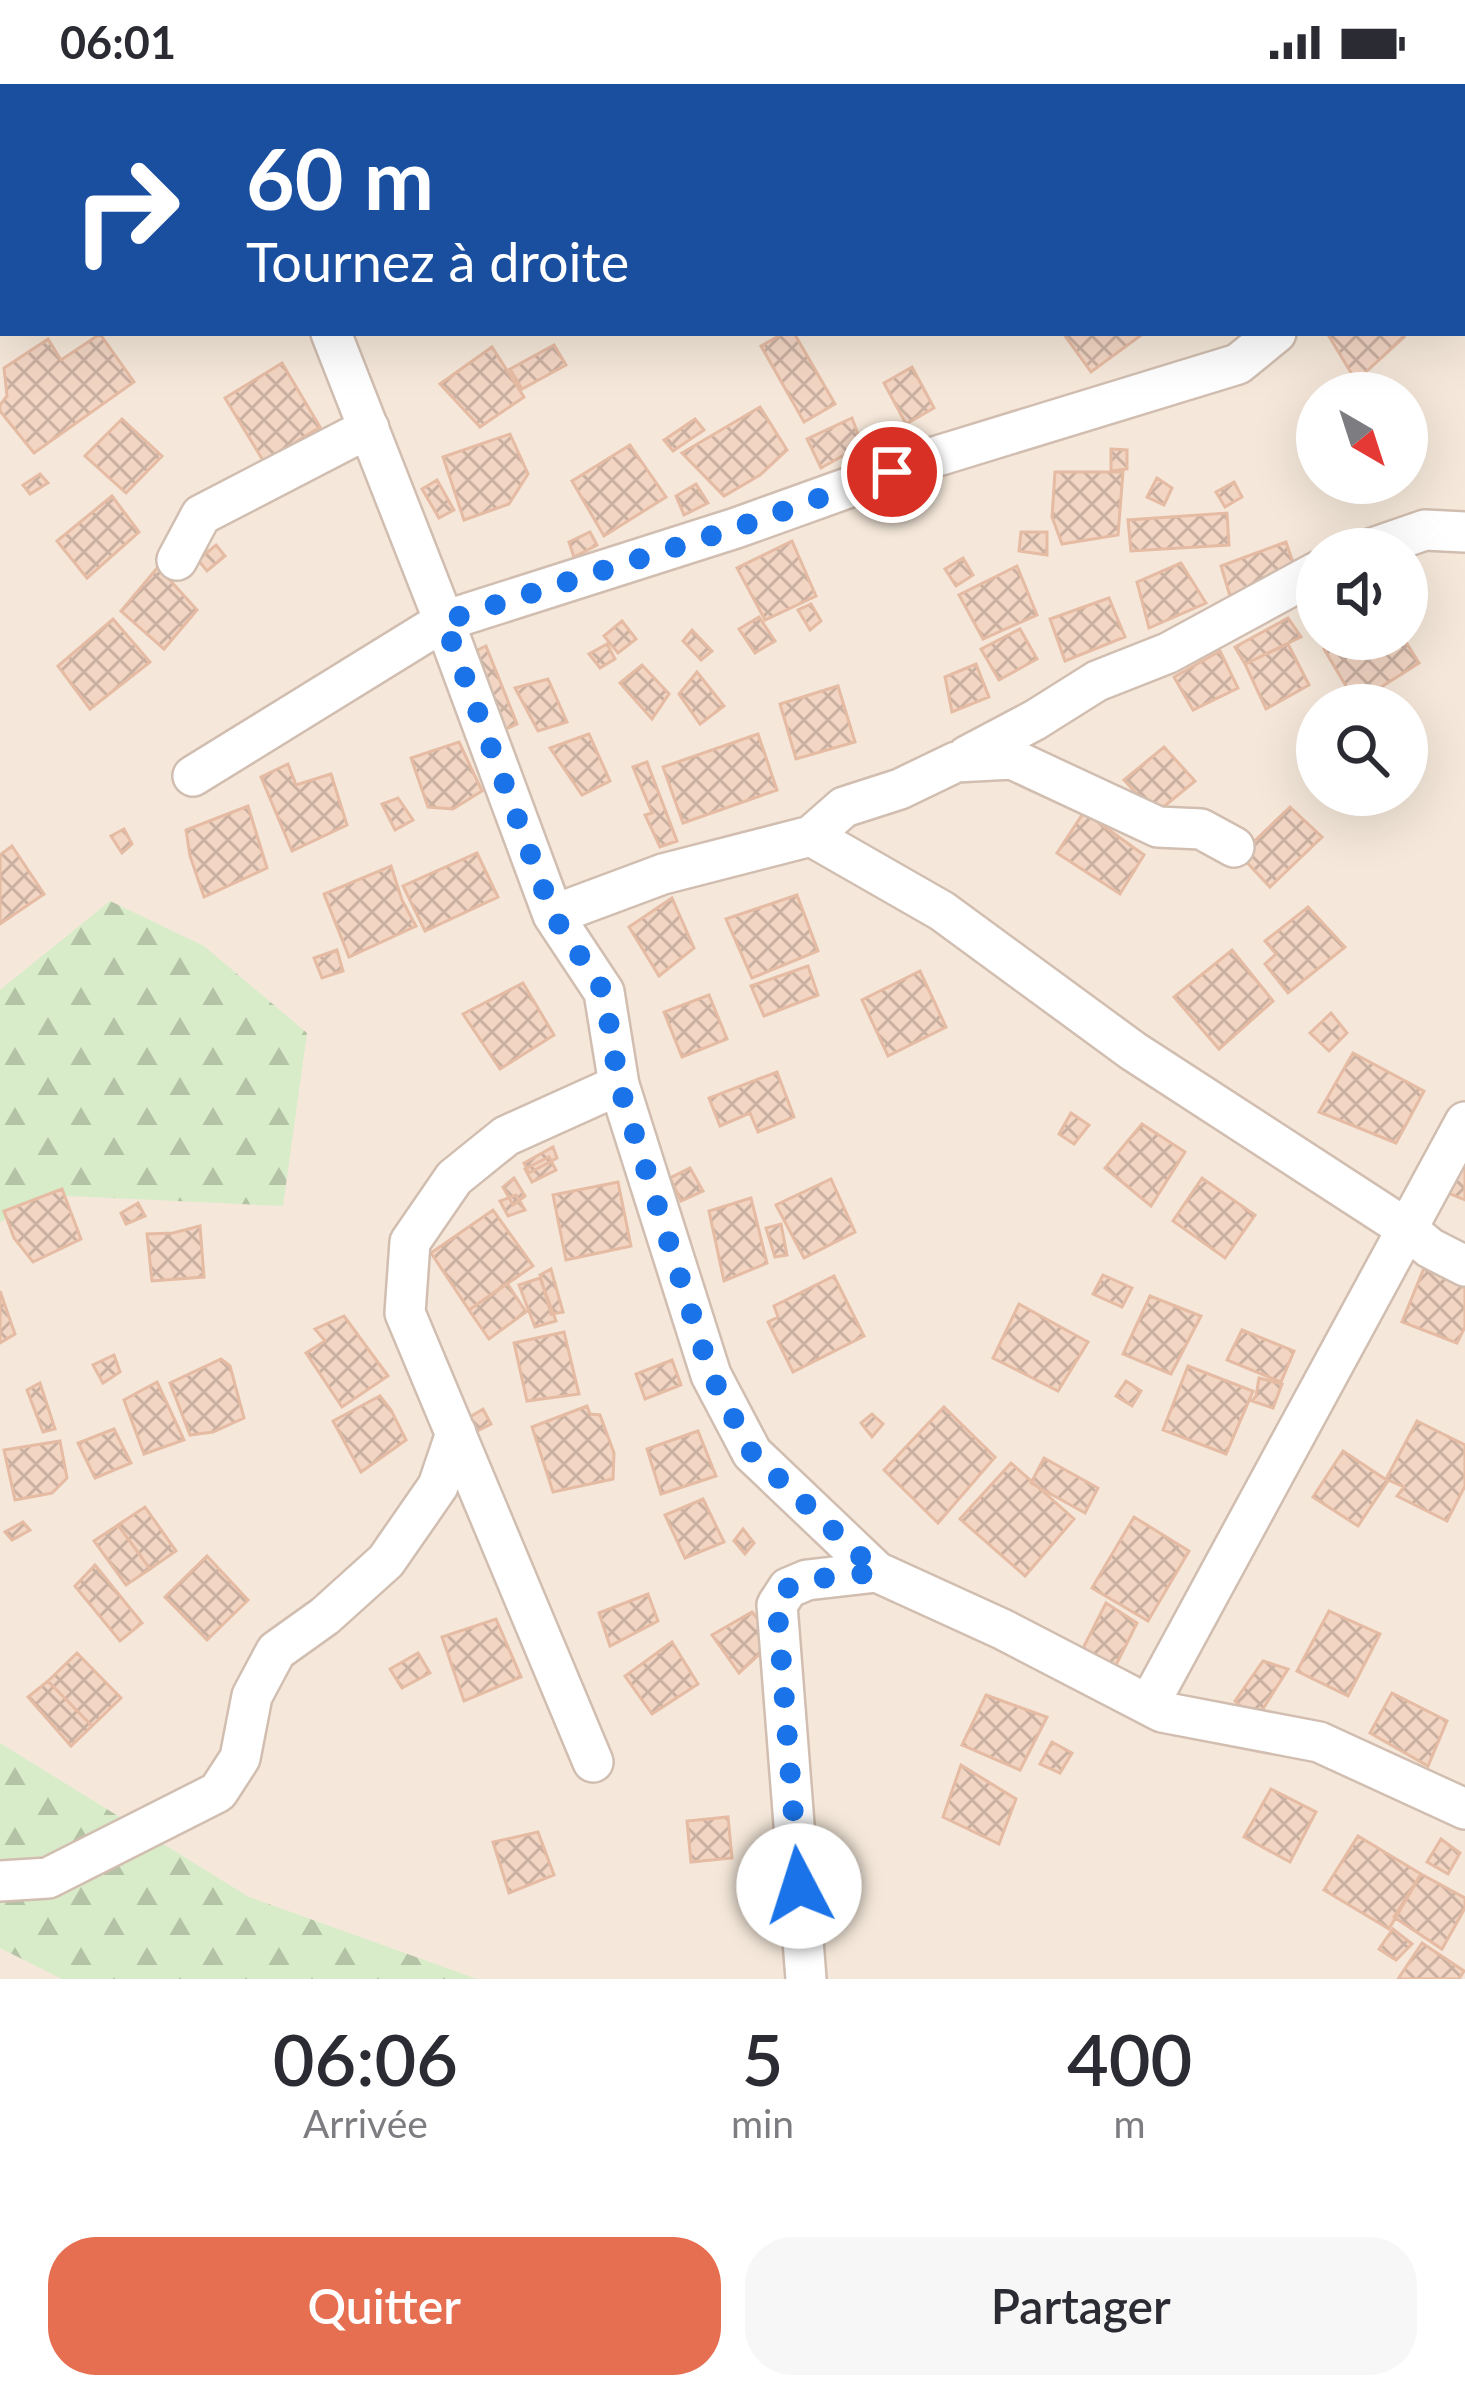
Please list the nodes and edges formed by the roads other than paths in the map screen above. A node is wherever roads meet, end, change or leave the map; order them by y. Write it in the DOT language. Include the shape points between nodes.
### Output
graph roads {
  1 [pos="333,336"];
  2 [pos="1272,336"];
  3 [pos="369,428"];
  4 [pos="1465,501"];
  5 [pos="1428,528"];
  6 [pos="1428,530"];
  7 [pos="1465,532"];
  8 [pos="178,560"];
  9 [pos="1296,583"];
  10 [pos="444,621"];
  11 [pos="956,762"];
  12 [pos="193,776"];
  13 [pos="811,836"];
  14 [pos="1234,847"];
  15 [pos="553,915"];
  16 [pos="619,1085"];
  17 [pos="1465,1122"];
  18 [pos="1406,1229"];
  19 [pos="1465,1266"];
  20 [pos="456,1433"];
  21 [pos="877,1572"];
  22 [pos="1149,1704"];
  23 [pos="593,1762"];
  24 [pos="1465,1809"];
  25 [pos="0,1881"];
  26 [pos="806,1979"];
  1 -- 3 [label="street"];
  2 -- 10 [label="street" via="1238,364"];
  3 -- 8 [label="street" via="201,515"];
  3 -- 10 [label="street"];
  4 -- 5 [label="street"];
  6 -- 7 [label="street"];
  9 -- 11 [label="street" via="1168,653 1097,681"];
  10 -- 12 [label="street"];
  10 -- 15 [label="street"];
  11 -- 13 [label="street" via="844,807"];
  11 -- 14 [label="street" via="1012,759 1158,827 1201,829"];
  13 -- 15 [label="street" via="664,874"];
  13 -- 18 [label="street" via="942,911 1132,1051"];
  15 -- 16 [label="street" via="604,992"];
  16 -- 20 [label="street" via="506,1136 454,1178 410,1242 405,1313"];
  16 -- 21 [label="street" via="711,1375 741,1433 752,1453"];
  17 -- 18 [label="street"];
  18 -- 19 [label="street"];
  18 -- 22 [label="street"];
  20 -- 23 [label="street"];
  20 -- 25 [label="street" via="438,1486 386,1562 276,1651 252,1696 240,1758 218,1792 47,1878"];
  21 -- 22 [label="street"];
  21 -- 26 [label="street" via="807,1580 788,1588 777,1605"];
  22 -- 24 [label="street" via="1319,1742"];
}
